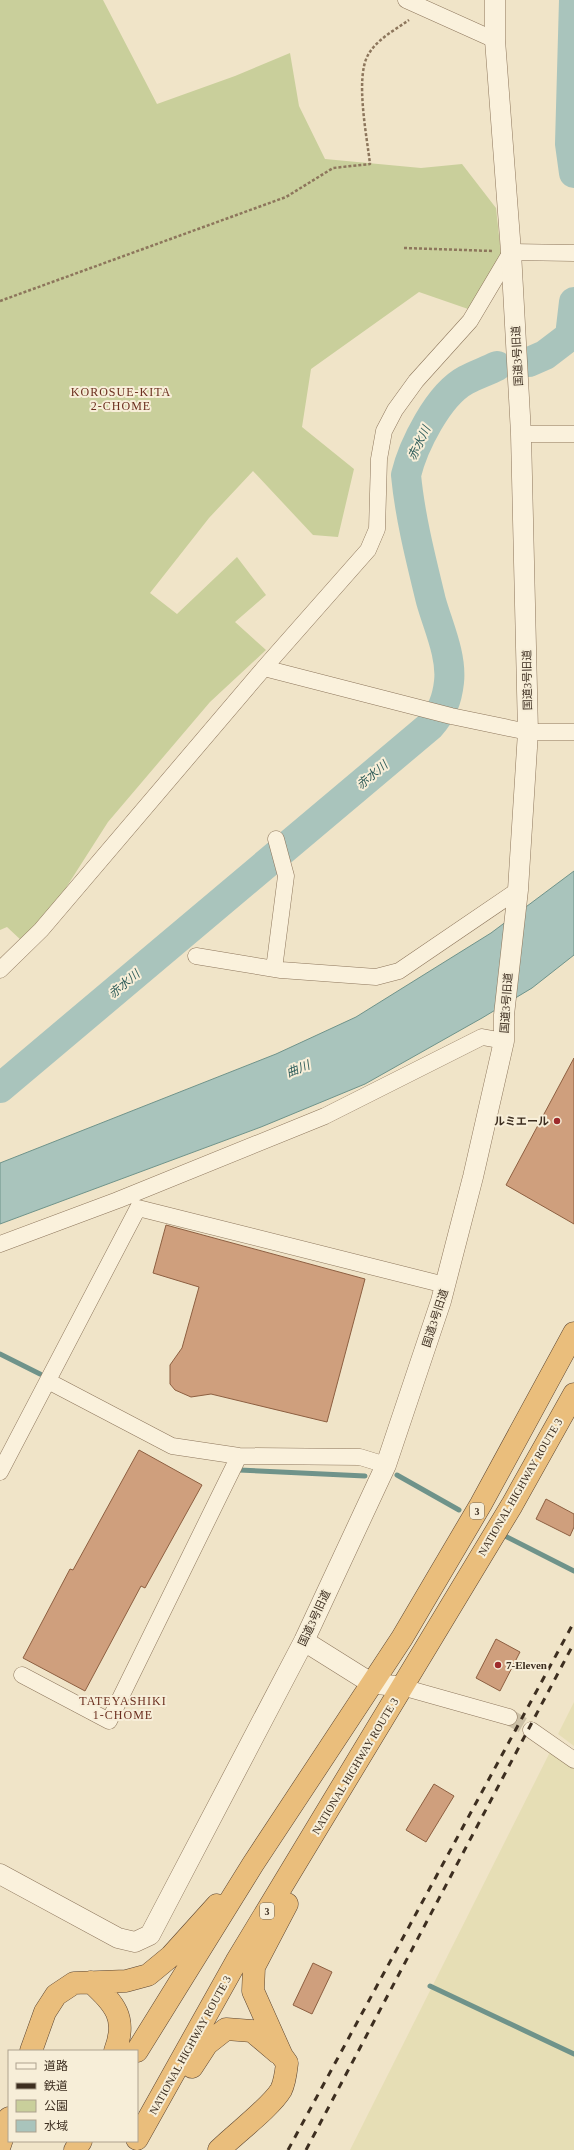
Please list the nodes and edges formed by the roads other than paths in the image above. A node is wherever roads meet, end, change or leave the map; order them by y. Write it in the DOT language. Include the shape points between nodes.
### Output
graph roads {
  1 [pos="406,0"];
  2 [pos="495,0"];
  3 [pos="495,40"];
  4 [pos="512,252"];
  5 [pos="574,253"];
  6 [pos="521,434"];
  7 [pos="574,434"];
  8 [pos="264,668"];
  9 [pos="528,732"];
  10 [pos="574,732"];
  11 [pos="276,839"];
  12 [pos="518,890"];
  13 [pos="196,956"];
  14 [pos="274,969"];
  15 [pos="0,970"];
  16 [pos="504,1041"];
  17 [pos="0,1244"];
  18 [pos="445,1285"];
  19 [pos="574,1333"];
  20 [pos="48,1381"];
  21 [pos="574,1394"];
  22 [pos="239,1456"];
  23 [pos="386,1465"];
  24 [pos="0,1472"];
  25 [pos="304,1642"];
  26 [pos="22,1675"];
  27 [pos="371,1683"];
  28 [pos="402,1687"];
  29 [pos="509,1717"];
  30 [pos="531,1730"];
  31 [pos="574,1760"];
  32 [pos="334,1802"];
  33 [pos="254,1864"];
  34 [pos="0,1874"];
  35 [pos="91,1982"];
  36 [pos="31,2050"];
  37 [pos="115,2050"];
  38 [pos="138,2050"];
  39 [pos="282,2056"];
  40 [pos="8,2121"];
  41 [pos="138,2136"];
  42 [pos="0,2145"];
  43 [pos="135,2150"];
  44 [pos="219,2150"];
  1 -- 3 [label="street"];
  2 -- 3 [label="street, 国道3号旧道"];
  3 -- 4 [label="street, 国道3号旧道"];
  4 -- 5 [label="street"];
  4 -- 6 [label="street, 国道3号旧道"];
  4 -- 8 [label="street" via="470,321 416,381 395,410 384,431 379,459 378,523 375,538 368,550"];
  6 -- 7 [label="street"];
  6 -- 9 [label="street, 国道3号旧道"];
  8 -- 9 [label="street" via="451,716"];
  8 -- 15 [label="street" via="41,930"];
  9 -- 10 [label="street"];
  9 -- 12 [label="street, 国道3号旧道"];
  11 -- 14 [label="street" via="286,876"];
  12 -- 14 [label="street" via="399,971 376,977"];
  12 -- 16 [label="street, 国道3号旧道" via="504,1014"];
  13 -- 14 [label="street"];
  16 -- 17 [label="street" via="482,1037 325,1116 118,1200"];
  16 -- 18 [label="street, 国道3号旧道"];
  18 -- 20 [label="street" via="138,1208"];
  18 -- 23 [label="street, 国道3号旧道"];
  19 -- 27 [label="highway, 3" via="481,1504 402,1638"];
  20 -- 22 [label="street" via="172,1446"];
  20 -- 24 [label="street"];
  21 -- 28 [label="highway, NATIONAL HIGHWAY ROUTE 3 / 3" via="512,1505"];
  22 -- 23 [label="street" via="360,1457"];
  22 -- 26 [label="street" via="109,1721"];
  23 -- 25 [label="street, 国道3号旧道"];
  25 -- 27 [label="street"];
  25 -- 34 [label="street, 国道3号旧道" via="150,1935 135,1942 118,1938"];
  27 -- 28 [label="street"];
  27 -- 33 [label="highway, 3"];
  28 -- 29 [label="street" via="488,1709"];
  28 -- 32 [label="highway, NATIONAL HIGHWAY ROUTE 3 / 3"];
  30 -- 31 [label="street"];
  32 -- 39 [label="highway" via="254,1968 252,1991"];
  32 -- 41 [label="highway, NATIONAL HIGHWAY ROUTE 3 / 3" via="236,1962"];
  33 -- 35 [label="highway" via="171,1956 148,1975 126,1981"];
  33 -- 38 [label="highway, 3"];
  35 -- 36 [label="highway" via="74,1983 56,1995 45,2012"];
  35 -- 37 [label="highway" via="113,2004 120,2020"];
  39 -- 43 [label="highway" via="252,2031 226,2029 207,2044"];
  39 -- 44 [label="highway" via="287,2063 281,2090"];
  40 -- 42 [label="highway"];
}
